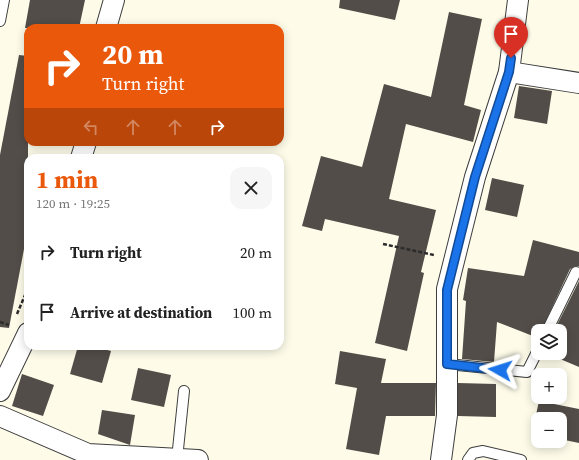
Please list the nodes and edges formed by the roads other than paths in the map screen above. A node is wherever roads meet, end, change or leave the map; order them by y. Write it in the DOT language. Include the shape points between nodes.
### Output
graph roads {
  1 [pos="4,0"];
  2 [pos="114,0"];
  3 [pos="518,0"];
  4 [pos="0,21"];
  5 [pos="107,24"];
  6 [pos="509,72"];
  7 [pos="579,84"];
  8 [pos="576,272"];
  9 [pos="550,324"];
  10 [pos="18,326"];
  11 [pos="533,360"];
  12 [pos="447,364"];
  13 [pos="0,391"];
  14 [pos="184,391"];
  15 [pos="0,416"];
  16 [pos="89,457"];
  17 [pos="177,460"];
  18 [pos="198,460"];
  19 [pos="441,460"];
  20 [pos="468,460"];
  21 [pos="521,460"];
  1 -- 4 [label="lane"];
  2 -- 5 [label="street"];
  3 -- 6 [label="street"];
  6 -- 7 [label="street"];
  6 -- 12 [label="street" via="475,177 447,290"];
  8 -- 9 [label="lane"];
  10 -- 13 [label="street"];
  11 -- 12 [label="lane" via="527,372"];
  12 -- 19 [label="street" via="447,415"];
  14 -- 17 [label="lane"];
  15 -- 16 [label="street"];
  16 -- 17 [label="street"];
  17 -- 18 [label="street"];
  20 -- 21 [label="lane" via="473,452 483,451"];
}
